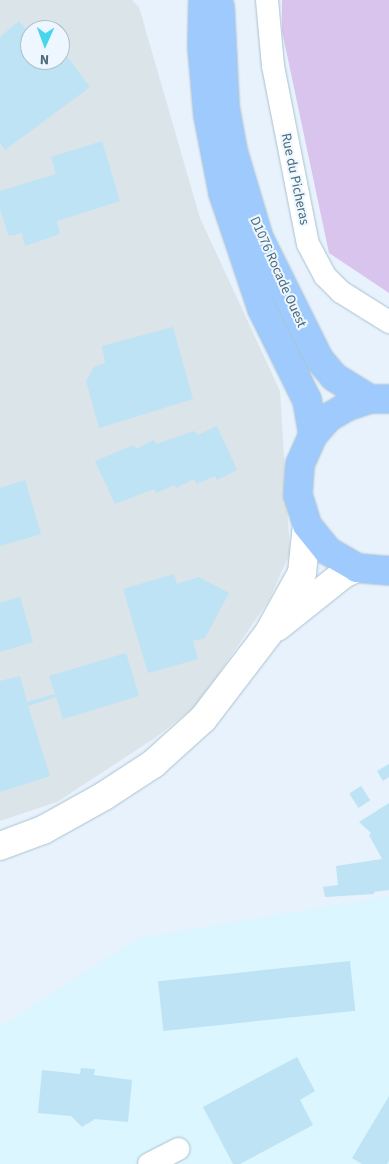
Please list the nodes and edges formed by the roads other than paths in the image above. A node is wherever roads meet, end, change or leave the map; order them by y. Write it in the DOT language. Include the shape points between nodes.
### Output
graph roads {
  1 [pos="203,0"];
  2 [pos="220,0"];
  3 [pos="267,0"];
  4 [pos="389,322"];
  5 [pos="379,399"];
  6 [pos="313,435"];
  7 [pos="307,525"];
  8 [pos="357,568"];
  9 [pos="389,571"];
  10 [pos="268,634"];
  11 [pos="0,846"];
  12 [pos="178,1149"];
  13 [pos="149,1164"];
  1 -- 6 [label="main road" via="202,46 208,115 223,193 262,309 307,400"];
  2 -- 5 [label="main road, D1076 Rocade Ouest" via="226,106 234,152 259,238 319,358 334,377"];
  3 -- 4 [label="street, Rue du Picheras" via="273,66 308,244 325,276 341,292"];
  5 -- 6 [label="main road" via="335,414"];
  6 -- 7 [label="main road" via="300,464 298,495"];
  7 -- 8 [label="main road" via="328,551"];
  7 -- 10 [label="main road" via="302,573"];
  8 -- 9 [label="main road"];
  8 -- 10 [label="main road" via="345,573"];
  10 -- 11 [label="main road" via="203,719 153,764 43,830"];
  12 -- 13 [label="street"];
}
